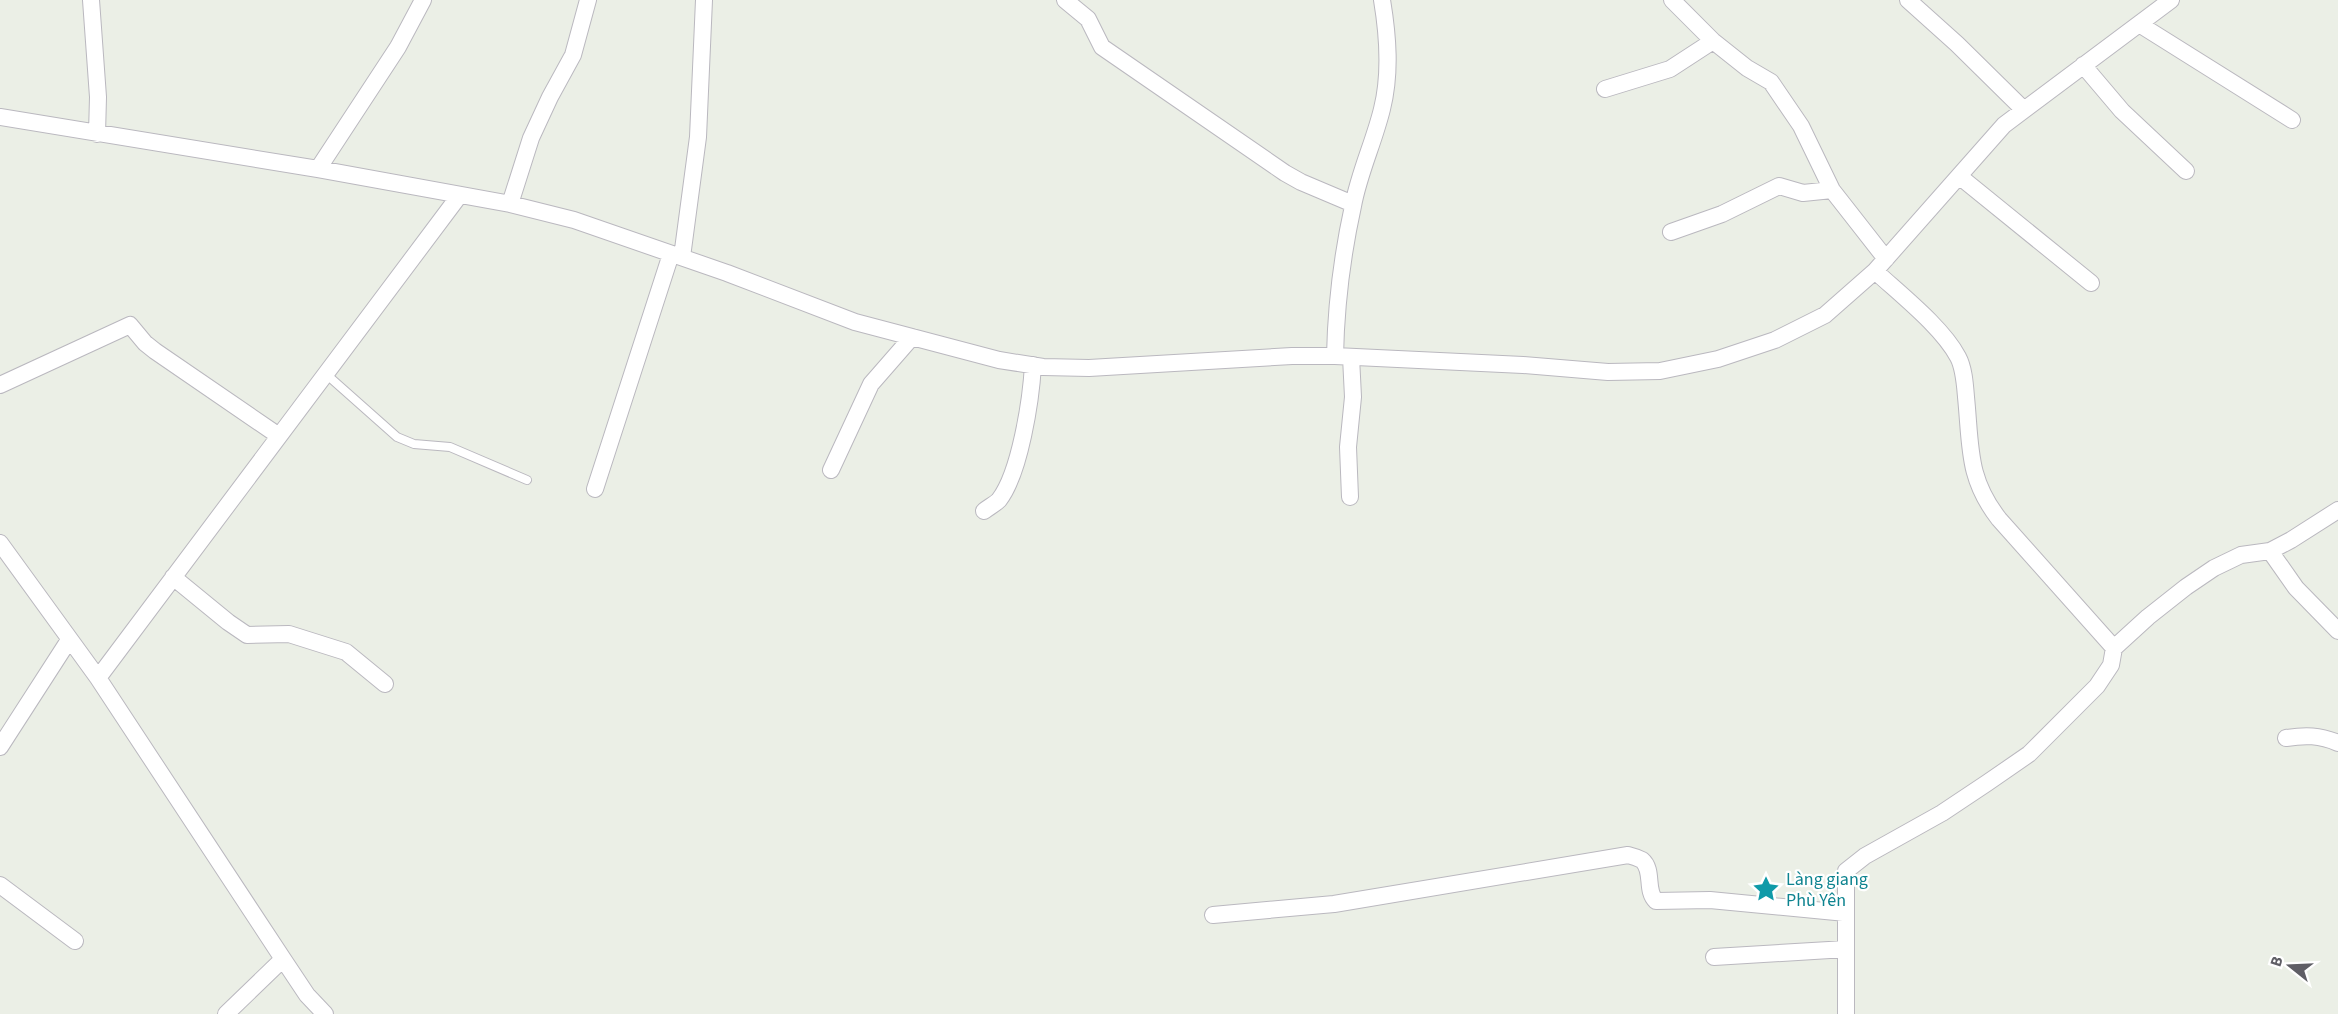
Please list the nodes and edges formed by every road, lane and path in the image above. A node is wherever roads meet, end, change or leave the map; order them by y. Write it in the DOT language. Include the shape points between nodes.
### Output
graph roads {
  1 [pos="91,0"];
  2 [pos="423,0"];
  3 [pos="588,0"];
  4 [pos="704,0"];
  5 [pos="1065,0"];
  6 [pos="1382,0"];
  7 [pos="1672,0"];
  8 [pos="1908,0"];
  9 [pos="2171,0"];
  10 [pos="2139,24"];
  11 [pos="1713,40"];
  12 [pos="2083,65"];
  13 [pos="1605,89"];
  14 [pos="2023,109"];
  15 [pos="0,117"];
  16 [pos="2292,120"];
  17 [pos="97,134"];
  18 [pos="318,169"];
  19 [pos="2186,171"];
  20 [pos="1959,176"];
  21 [pos="1832,190"];
  22 [pos="459,196"];
  23 [pos="510,204"];
  24 [pos="1353,204"];
  25 [pos="1671,232"];
  26 [pos="676,256"];
  27 [pos="1881,265"];
  28 [pos="2091,283"];
  29 [pos="912,337"];
  30 [pos="1343,357"];
  31 [pos="1033,366"];
  32 [pos="326,374"];
  33 [pos="0,385"];
  34 [pos="279,436"];
  35 [pos="831,470"];
  36 [pos="527,480"];
  37 [pos="595,489"];
  38 [pos="1350,497"];
  39 [pos="2338,510"];
  40 [pos="984,511"];
  41 [pos="0,543"];
  42 [pos="2270,551"];
  43 [pos="173,577"];
  44 [pos="2338,631"];
  45 [pos="69,640"];
  46 [pos="2114,648"];
  47 [pos="98,678"];
  48 [pos="385,684"];
  49 [pos="2286,738"];
  50 [pos="2338,742"];
  51 [pos="0,747"];
  52 [pos="0,885"];
  53 [pos="1846,913"];
  54 [pos="1213,915"];
  55 [pos="75,941"];
  56 [pos="1846,949"];
  57 [pos="1714,957"];
  58 [pos="283,959"];
  59 [pos="226,1014"];
  60 [pos="325,1014"];
  61 [pos="1846,1014"];
  1 -- 17 [label="street"];
  2 -- 18 [label="street" via="399,47"];
  3 -- 23 [label="street" via="573,55 531,138"];
  4 -- 26 [label="street" via="698,137"];
  5 -- 24 [label="street" via="1088,19 1102,47 1285,173"];
  6 -- 24 [label="street" via="1388,76 1383,107"];
  7 -- 11 [label="street"];
  8 -- 14 [label="street"];
  9 -- 10 [label="street"];
  10 -- 12 [label="street"];
  10 -- 16 [label="street"];
  11 -- 13 [label="street" via="1670,69"];
  11 -- 21 [label="street" via="1771,82 1801,126"];
  12 -- 14 [label="street"];
  12 -- 19 [label="street" via="2122,111"];
  14 -- 20 [label="street"];
  15 -- 17 [label="street"];
  17 -- 18 [label="street"];
  18 -- 22 [label="street"];
  20 -- 27 [label="street"];
  20 -- 28 [label="street"];
  21 -- 25 [label="street" via="1803,193 1779,186 1722,214"];
  21 -- 27 [label="street"];
  22 -- 23 [label="street"];
  22 -- 32 [label="street"];
  23 -- 26 [label="street" via="574,220"];
  24 -- 30 [label="street" via="1336,304"];
  26 -- 29 [label="street" via="855,322"];
  26 -- 37 [label="street"];
  27 -- 30 [label="street" via="1825,315 1774,340 1718,359 1660,371 1608,372"];
  27 -- 46 [label="street" via="1959,358 1965,381 1972,466 1985,501"];
  29 -- 31 [label="street"];
  29 -- 35 [label="street" via="871,384"];
  30 -- 31 [label="street" via="1292,356 1089,368"];
  30 -- 38 [label="street" via="1353,397 1348,447"];
  31 -- 40 [label="street" via="1020,448 1007,486 998,501"];
  32 -- 34 [label="street"];
  32 -- 36 [label="lane" via="397,437 414,444 450,447"];
  33 -- 34 [label="street" via="130,325 155,351"];
  34 -- 43 [label="street"];
  39 -- 42 [label="street"];
  41 -- 45 [label="street"];
  42 -- 44 [label="street" via="2296,588"];
  42 -- 46 [label="street" via="2241,555 2214,568"];
  43 -- 47 [label="street"];
  43 -- 48 [label="street" via="247,635 289,634 346,652"];
  45 -- 47 [label="street"];
  45 -- 51 [label="street"];
  46 -- 53 [label="street" via="2111,665 2097,686 2028,754 1942,813 1865,856 1846,871"];
  47 -- 58 [label="street"];
  49 -- 50 [label="street" via="2318,736"];
  52 -- 55 [label="street"];
  53 -- 54 [label="street" via="1710,900 1656,901 1651,896 1642,860 1628,855 1334,903"];
  53 -- 56 [label="street"];
  56 -- 57 [label="street"];
  56 -- 61 [label="street"];
  58 -- 59 [label="street"];
  58 -- 60 [label="street"];
}
